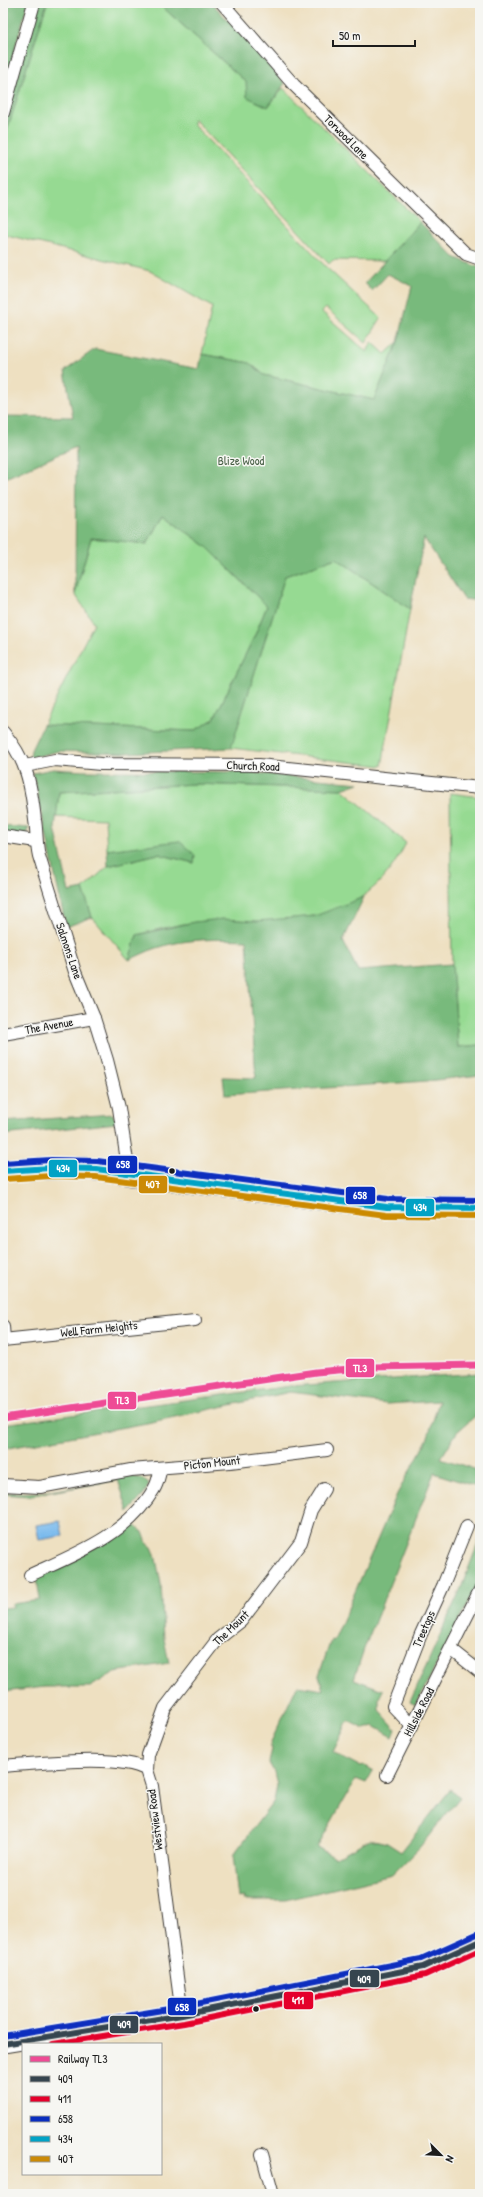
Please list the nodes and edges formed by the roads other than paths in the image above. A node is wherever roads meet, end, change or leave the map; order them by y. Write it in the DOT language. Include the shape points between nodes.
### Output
graph roads {
  1 [pos="34,3"];
  2 [pos="222,3"];
  3 [pos="3,113"];
  4 [pos="480,259"];
  5 [pos="3,732"];
  6 [pos="25,766"];
  7 [pos="480,788"];
  8 [pos="3,836"];
  9 [pos="36,841"];
  10 [pos="94,1018"];
  11 [pos="3,1034"];
  12 [pos="3,1170"];
  13 [pos="129,1174"];
  14 [pos="3,1186"];
  15 [pos="480,1208"];
  16 [pos="195,1320"];
  17 [pos="3,1326"];
  18 [pos="4,1340"];
  19 [pos="327,1450"];
  20 [pos="160,1468"];
  21 [pos="3,1485"];
  22 [pos="324,1489"];
  23 [pos="467,1526"];
  24 [pos="30,1575"];
  25 [pos="480,1590"];
  26 [pos="451,1649"];
  27 [pos="480,1672"];
  28 [pos="412,1726"];
  29 [pos="3,1766"];
  30 [pos="147,1770"];
  31 [pos="387,1775"];
  32 [pos="480,1941"];
  33 [pos="182,2015"];
  34 [pos="3,2044"];
  35 [pos="262,2154"];
  36 [pos="273,2194"];
  1 -- 3 [label="street"];
  2 -- 4 [label="street, Torwood Lane" via="294,85 380,172 466,254"];
  5 -- 6 [label="street, Salmons Lane"];
  6 -- 7 [label="street, Church Road" via="55,760 101,764 259,765"];
  6 -- 9 [label="street, Salmons Lane" via="35,814"];
  8 -- 9 [label="street"];
  9 -- 10 [label="street, Salmons Lane" via="66,946"];
  10 -- 11 [label="street, The Avenue"];
  10 -- 13 [label="street, Salmons Lane" via="120,1108"];
  12 -- 13 [label="highway" via="72,1167 98,1168"];
  13 -- 14 [label="highway" via="100,1179"];
  13 -- 15 [label="highway" via="387,1207"];
  16 -- 18 [label="street, Well Farm Heights"];
  17 -- 18 [label="street"];
  19 -- 20 [label="street, Picton Mount"];
  20 -- 21 [label="street, Picton Mount" via="40,1487"];
  20 -- 24 [label="street" via="155,1488 133,1517 105,1538"];
  22 -- 30 [label="street, The Mount" via="311,1510 301,1542 241,1621 218,1639 165,1708 148,1755"];
  23 -- 28 [label="street, Treetops" via="393,1706"];
  25 -- 26 [label="street, Hillside Road"];
  26 -- 27 [label="street"];
  26 -- 28 [label="street, Hillside Road"];
  28 -- 31 [label="street, Hillside Road"];
  29 -- 30 [label="street" via="116,1762 139,1765"];
  30 -- 33 [label="street, Westview Road" via="152,1786"];
  32 -- 33 [label="street" via="423,1967"];
  33 -- 34 [label="street"];
  35 -- 36 [label="street"];
}
